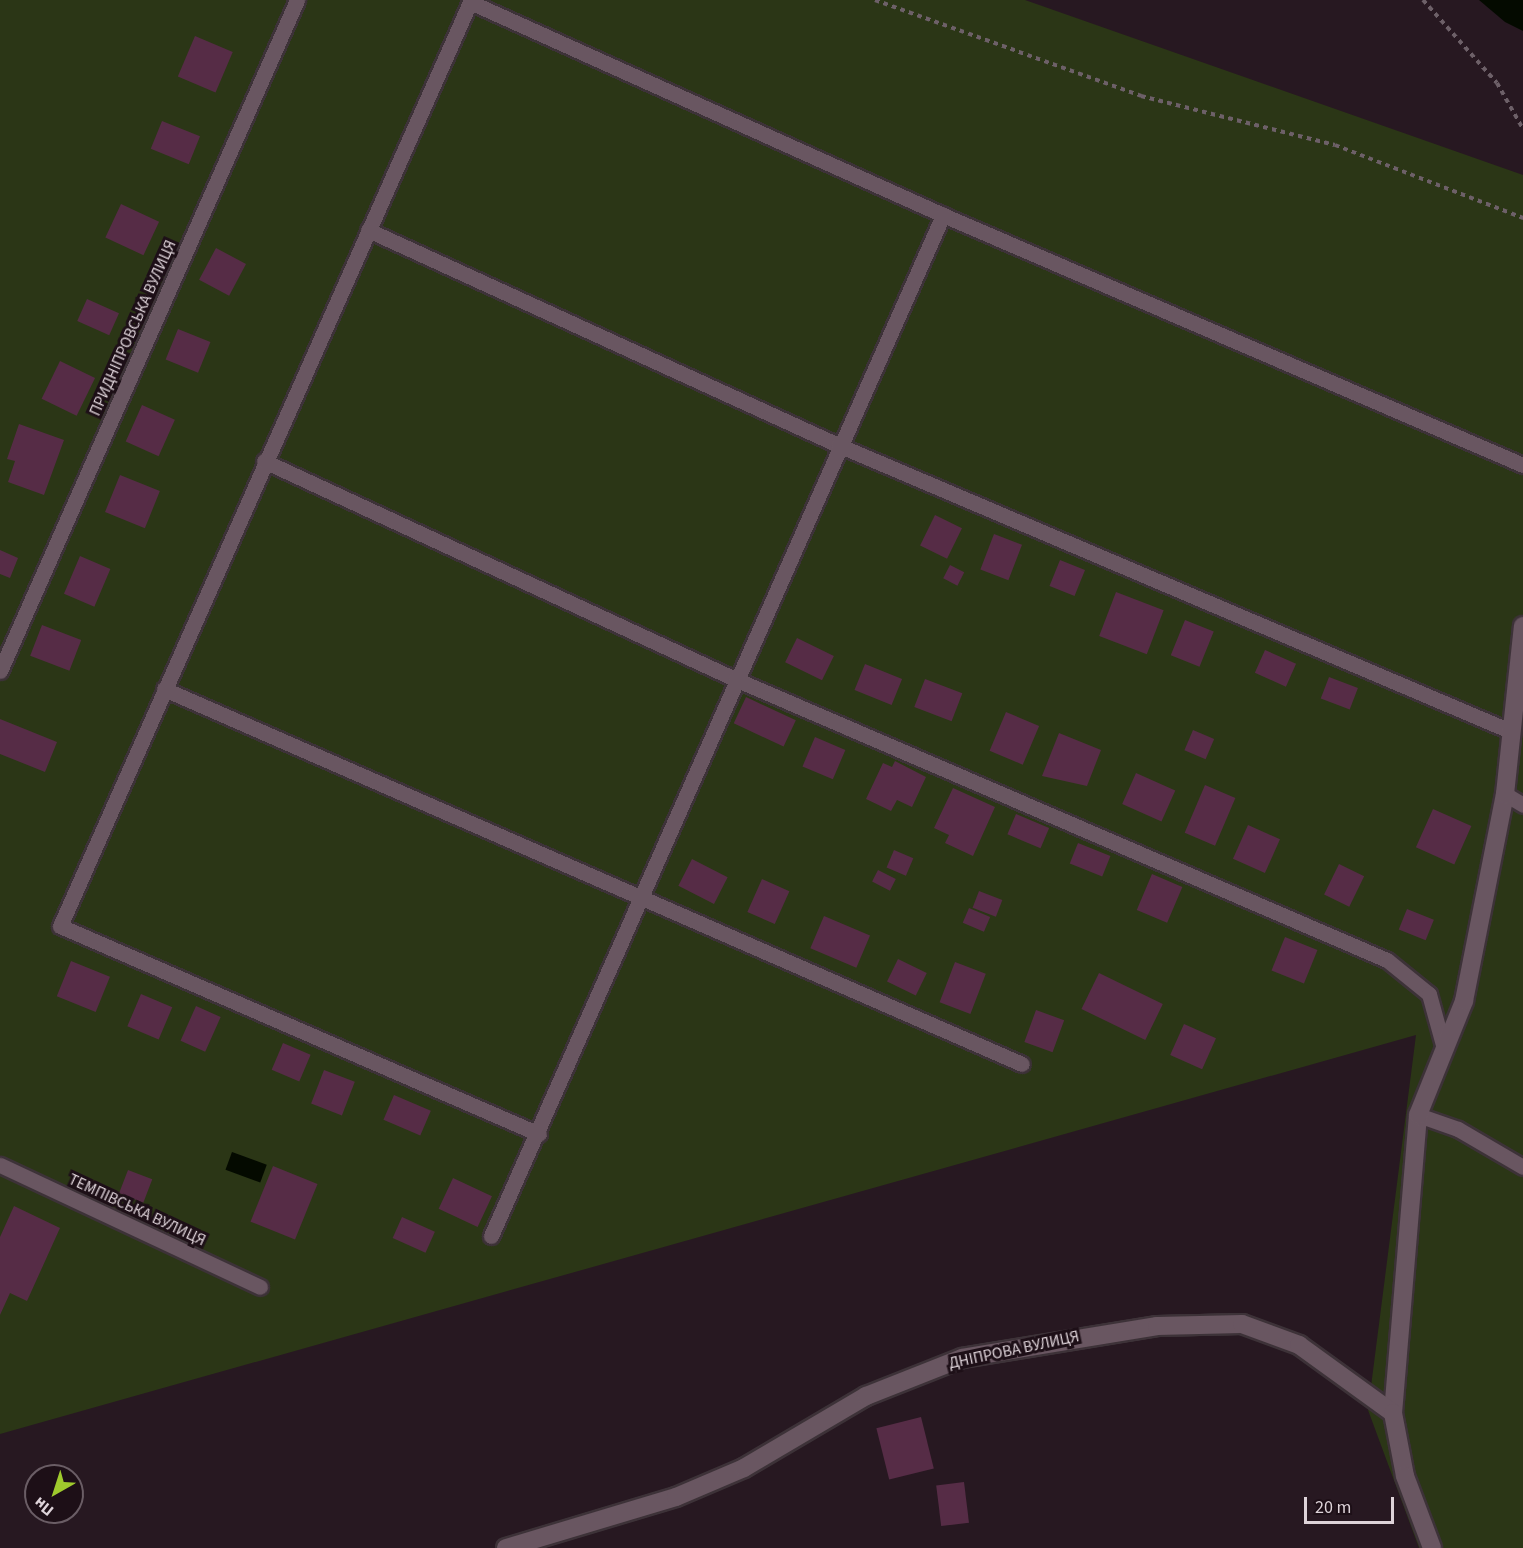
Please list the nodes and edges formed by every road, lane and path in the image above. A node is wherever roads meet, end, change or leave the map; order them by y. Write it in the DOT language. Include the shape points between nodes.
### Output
graph roads {
  1 [pos="297,0"];
  2 [pos="875,0"];
  3 [pos="1423,0"];
  4 [pos="471,1"];
  5 [pos="1523,129"];
  6 [pos="943,215"];
  7 [pos="1523,218"];
  8 [pos="368,230"];
  9 [pos="838,445"];
  10 [pos="264,461"];
  11 [pos="1523,465"];
  12 [pos="1523,626"];
  13 [pos="0,671"];
  14 [pos="735,679"];
  15 [pos="164,688"];
  16 [pos="1510,731"];
  17 [pos="1506,794"];
  18 [pos="1523,805"];
  19 [pos="644,898"];
  20 [pos="1443,1044"];
  21 [pos="1022,1064"];
  22 [pos="1419,1115"];
  23 [pos="539,1134"];
  24 [pos="0,1165"];
  25 [pos="1523,1167"];
  26 [pos="491,1236"];
  27 [pos="260,1287"];
  28 [pos="1393,1413"];
  29 [pos="506,1548"];
  30 [pos="1432,1548"];
  1 -- 13 [label="lane, ПРИДНІПРОВСЬКА ВУЛИЦЯ"];
  2 -- 7 [label="path" via="1141,96 1335,145"];
  3 -- 5 [label="path" via="1497,83"];
  4 -- 6 [label="lane"];
  4 -- 8 [label="lane"];
  6 -- 9 [label="lane"];
  6 -- 11 [label="lane"];
  8 -- 9 [label="lane"];
  8 -- 10 [label="lane"];
  9 -- 14 [label="lane"];
  9 -- 16 [label="lane"];
  10 -- 14 [label="lane"];
  10 -- 15 [label="lane"];
  12 -- 16 [label="street"];
  14 -- 19 [label="lane"];
  14 -- 20 [label="lane" via="1388,960 1429,993"];
  15 -- 19 [label="lane"];
  15 -- 23 [label="lane" via="60,926"];
  16 -- 17 [label="street"];
  17 -- 18 [label="lane"];
  17 -- 20 [label="street" via="1464,1001"];
  19 -- 21 [label="lane"];
  19 -- 23 [label="lane"];
  20 -- 22 [label="street"];
  22 -- 25 [label="lane" via="1458,1129"];
  22 -- 28 [label="street"];
  23 -- 26 [label="lane"];
  24 -- 27 [label="lane, ТЕМПІВСЬКА ВУЛИЦЯ"];
  28 -- 29 [label="street, ДНІПРОВА ВУЛИЦЯ" via="1299,1345 1242,1324 1157,1326 1090,1335 962,1358 903,1378 744,1467 676,1497"];
  28 -- 30 [label="street" via="1405,1476"];
}
